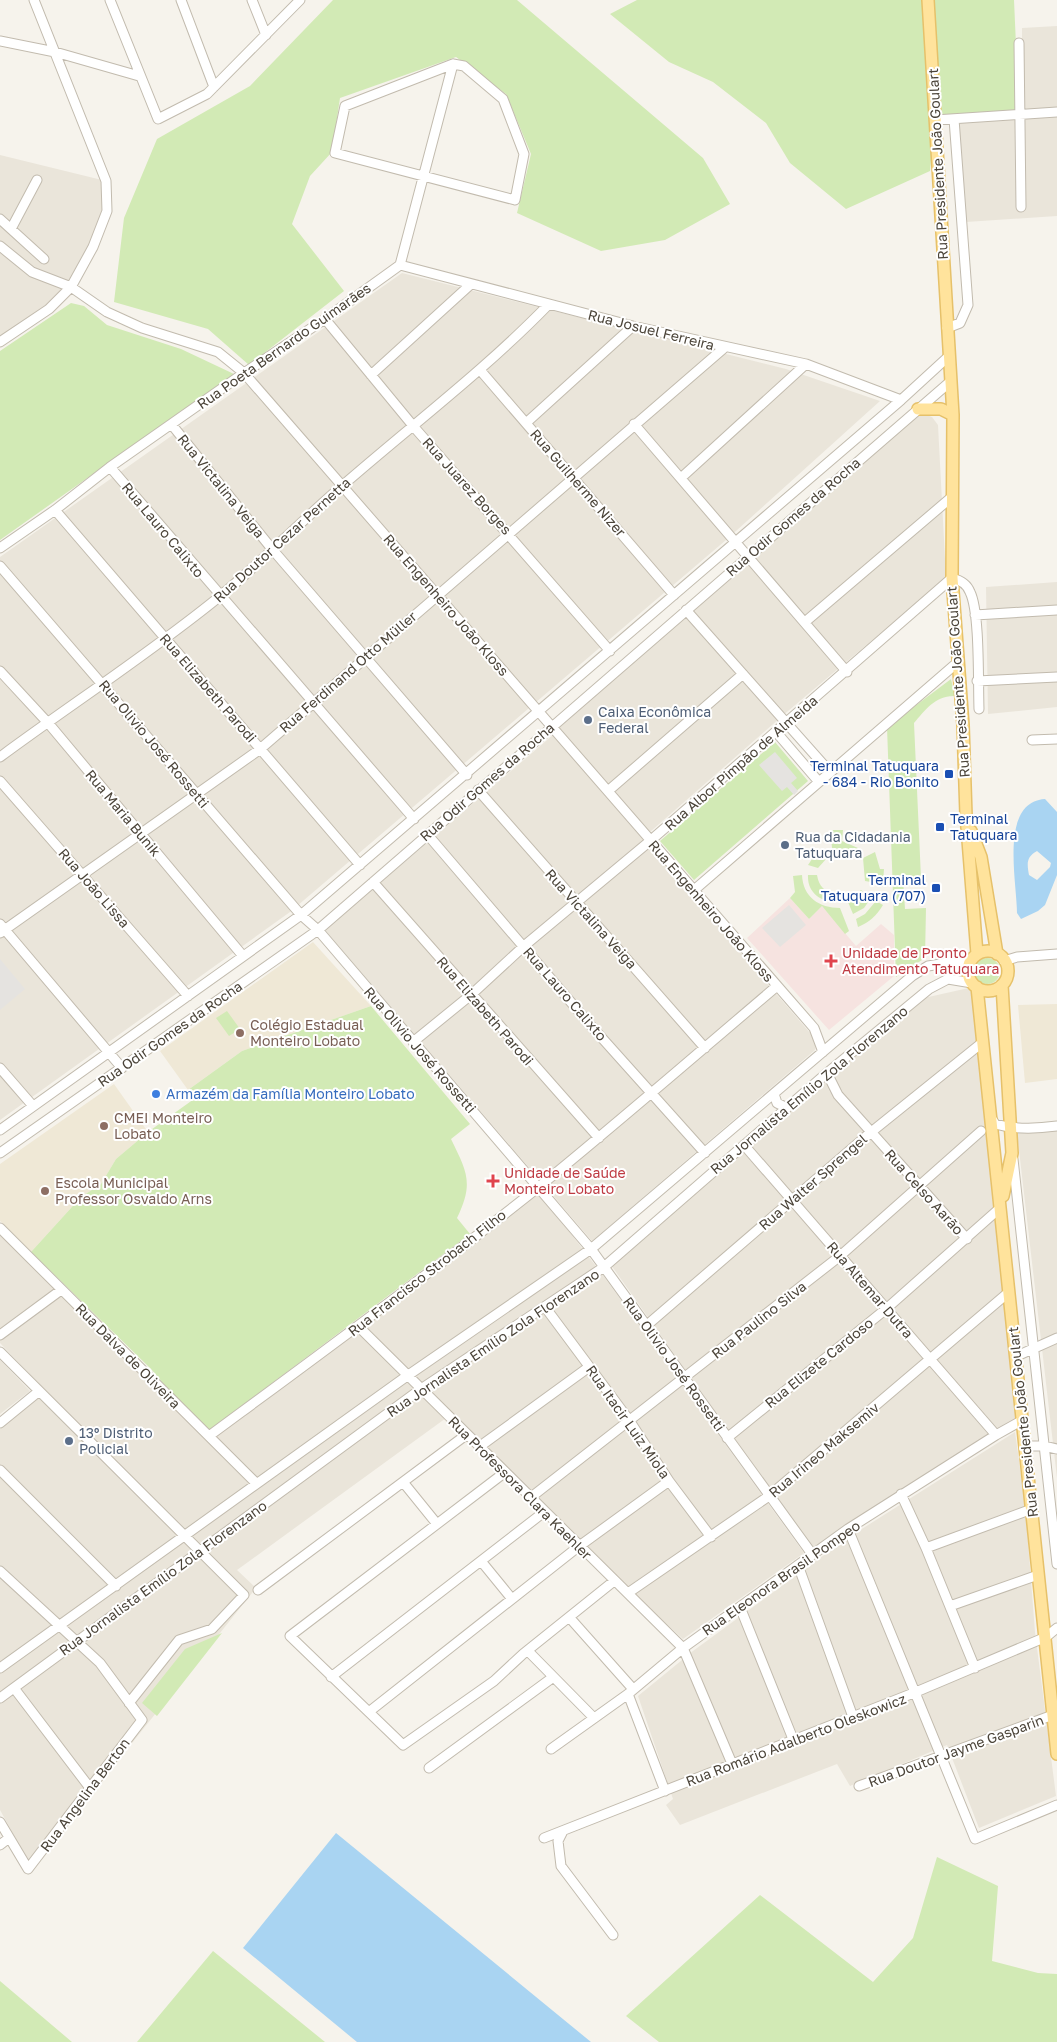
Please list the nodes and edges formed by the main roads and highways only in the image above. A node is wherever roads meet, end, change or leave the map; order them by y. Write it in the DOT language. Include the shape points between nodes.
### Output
graph roads {
  1 [pos="928,0"];
  2 [pos="918,409"];
  3 [pos="953,415"];
  4 [pos="966,815"];
  5 [pos="975,956"];
  6 [pos="1001,957"];
  7 [pos="974,985"];
  8 [pos="1002,985"];
  9 [pos="1000,1208"];
  10 [pos="1057,1754"];
  1 -- 3 [label="main road, Rua Presidente João Goulart"];
  2 -- 3 [label="main road" via="941,409"];
  3 -- 4 [label="main road, Rua Presidente João Goulart" via="952,578 964,725"];
  4 -- 5 [label="main road, Rua Presidente João Goulart"];
  4 -- 6 [label="main road, Rua Presidente João Goulart" via="980,857"];
  5 -- 6 [label="main road" via="987,951"];
  5 -- 7 [label="main road, Rua Presidente João Goulart" via="968,971"];
  6 -- 8 [label="main road, Rua Presidente João Goulart" via="1007,973"];
  7 -- 8 [label="main road" via="990,990"];
  7 -- 9 [label="main road, Rua Presidente João Goulart"];
  8 -- 9 [label="main road, Rua Presidente João Goulart" via="1012,1154"];
  9 -- 10 [label="main road, Rua Presidente João Goulart"];
}
